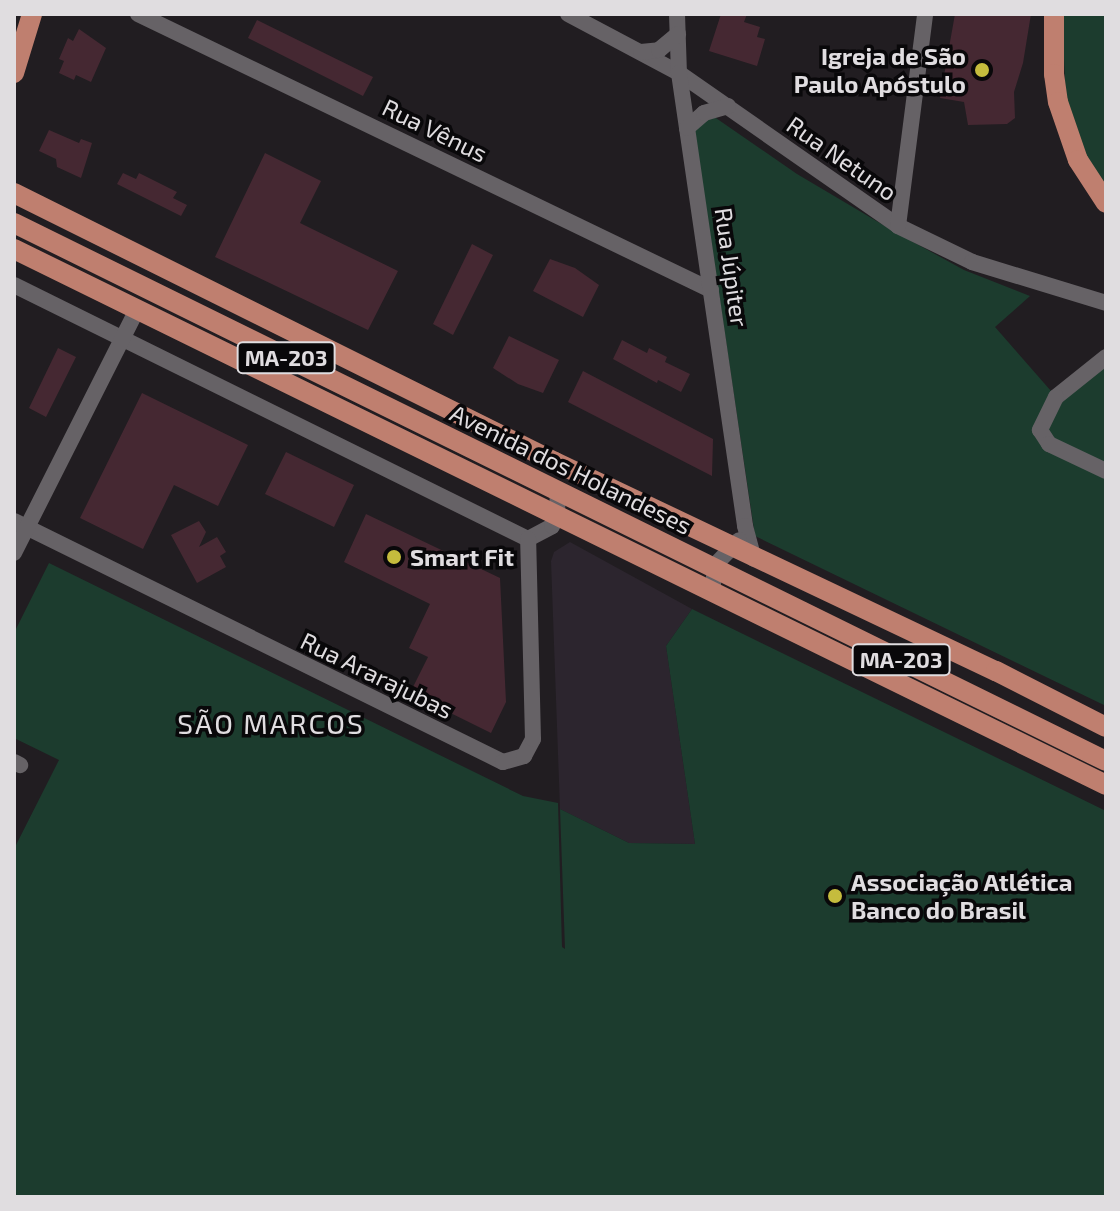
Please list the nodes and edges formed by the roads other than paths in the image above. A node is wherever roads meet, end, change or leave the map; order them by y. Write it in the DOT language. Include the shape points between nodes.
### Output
graph roads {
  1 [pos="32,14"];
  2 [pos="138,14"];
  3 [pos="568,14"];
  4 [pos="677,14"];
  5 [pos="925,14"];
  6 [pos="1054,14"];
  7 [pos="678,34"];
  8 [pos="641,52"];
  9 [pos="14,73"];
  10 [pos="679,73"];
  11 [pos="728,106"];
  12 [pos="687,128"];
  13 [pos="20,202"];
  14 [pos="1106,203"];
  15 [pos="14,223"];
  16 [pos="898,226"];
  17 [pos="14,249"];
  18 [pos="14,285"];
  19 [pos="1106,287"];
  20 [pos="711,290"];
  21 [pos="1077,294"];
  22 [pos="1106,303"];
  23 [pos="137,309"];
  24 [pos="122,338"];
  25 [pos="1106,357"];
  26 [pos="398,385"];
  27 [pos="430,429"];
  28 [pos="1106,471"];
  29 [pos="558,492"];
  30 [pos="557,515"];
  31 [pos="21,524"];
  32 [pos="745,526"];
  33 [pos="528,539"];
  34 [pos="731,549"];
  35 [pos="14,553"];
  36 [pos="754,559"];
  37 [pos="713,568"];
  38 [pos="712,591"];
  39 [pos="1106,727"];
  40 [pos="1100,755"];
  41 [pos="1106,785"];
  1 -- 9 [label="main road"];
  2 -- 20 [label="street, Rua Vênus"];
  3 -- 8 [label="street, Rua Netuno"];
  4 -- 7 [label="street, Rua Júpiter"];
  5 -- 16 [label="street"];
  6 -- 14 [label="main road" via="1054,74 1061,113 1078,160"];
  7 -- 8 [label="street" via="659,50"];
  7 -- 10 [label="street, Rua Júpiter"];
  8 -- 10 [label="street, Rua Netuno"];
  10 -- 11 [label="street, Rua Netuno"];
  10 -- 12 [label="street, Rua Júpiter"];
  11 -- 12 [label="street" via="704,113"];
  11 -- 16 [label="street, Rua Netuno"];
  12 -- 20 [label="street, Rua Júpiter"];
  13 -- 26 [label="main road, Avenida dos Holandeses"];
  15 -- 27 [label="main road, Avenida dos Holandeses / MA-203"];
  16 -- 21 [label="street, Rua Netuno" via="972,262"];
  17 -- 23 [label="main road, Avenida dos Holandeses / MA-203"];
  18 -- 24 [label="street"];
  19 -- 21 [label="street"];
  20 -- 32 [label="street, Rua Júpiter"];
  21 -- 22 [label="street, Rua Netuno"];
  23 -- 24 [label="street"];
  23 -- 30 [label="main road, Avenida dos Holandeses / MA-203"];
  24 -- 31 [label="street"];
  24 -- 33 [label="street"];
  25 -- 28 [label="street" via="1056,397 1042,420 1042,436"];
  26 -- 27 [label="main road"];
  26 -- 34 [label="main road, Avenida dos Holandeses"];
  27 -- 29 [label="main road, Avenida dos Holandeses / MA-203"];
  29 -- 30 [label="street"];
  29 -- 37 [label="main road, Avenida dos Holandeses / MA-203"];
  30 -- 33 [label="street, Avenida dos Holandeses" via="552,526"];
  30 -- 38 [label="main road, Avenida dos Holandeses / MA-203"];
  31 -- 33 [label="street, Rua Ararajubas" via="503,762 524,756 533,739"];
  31 -- 35 [label="street"];
  32 -- 34 [label="street"];
  32 -- 36 [label="street, Rua Júpiter"];
  34 -- 36 [label="main road, Avenida dos Holandeses"];
  34 -- 37 [label="street"];
  36 -- 39 [label="main road, Avenida dos Holandeses"];
  37 -- 38 [label="street"];
  37 -- 40 [label="main road, Avenida dos Holandeses / MA-203"];
  38 -- 41 [label="main road, Avenida dos Holandeses / MA-203"];
}
